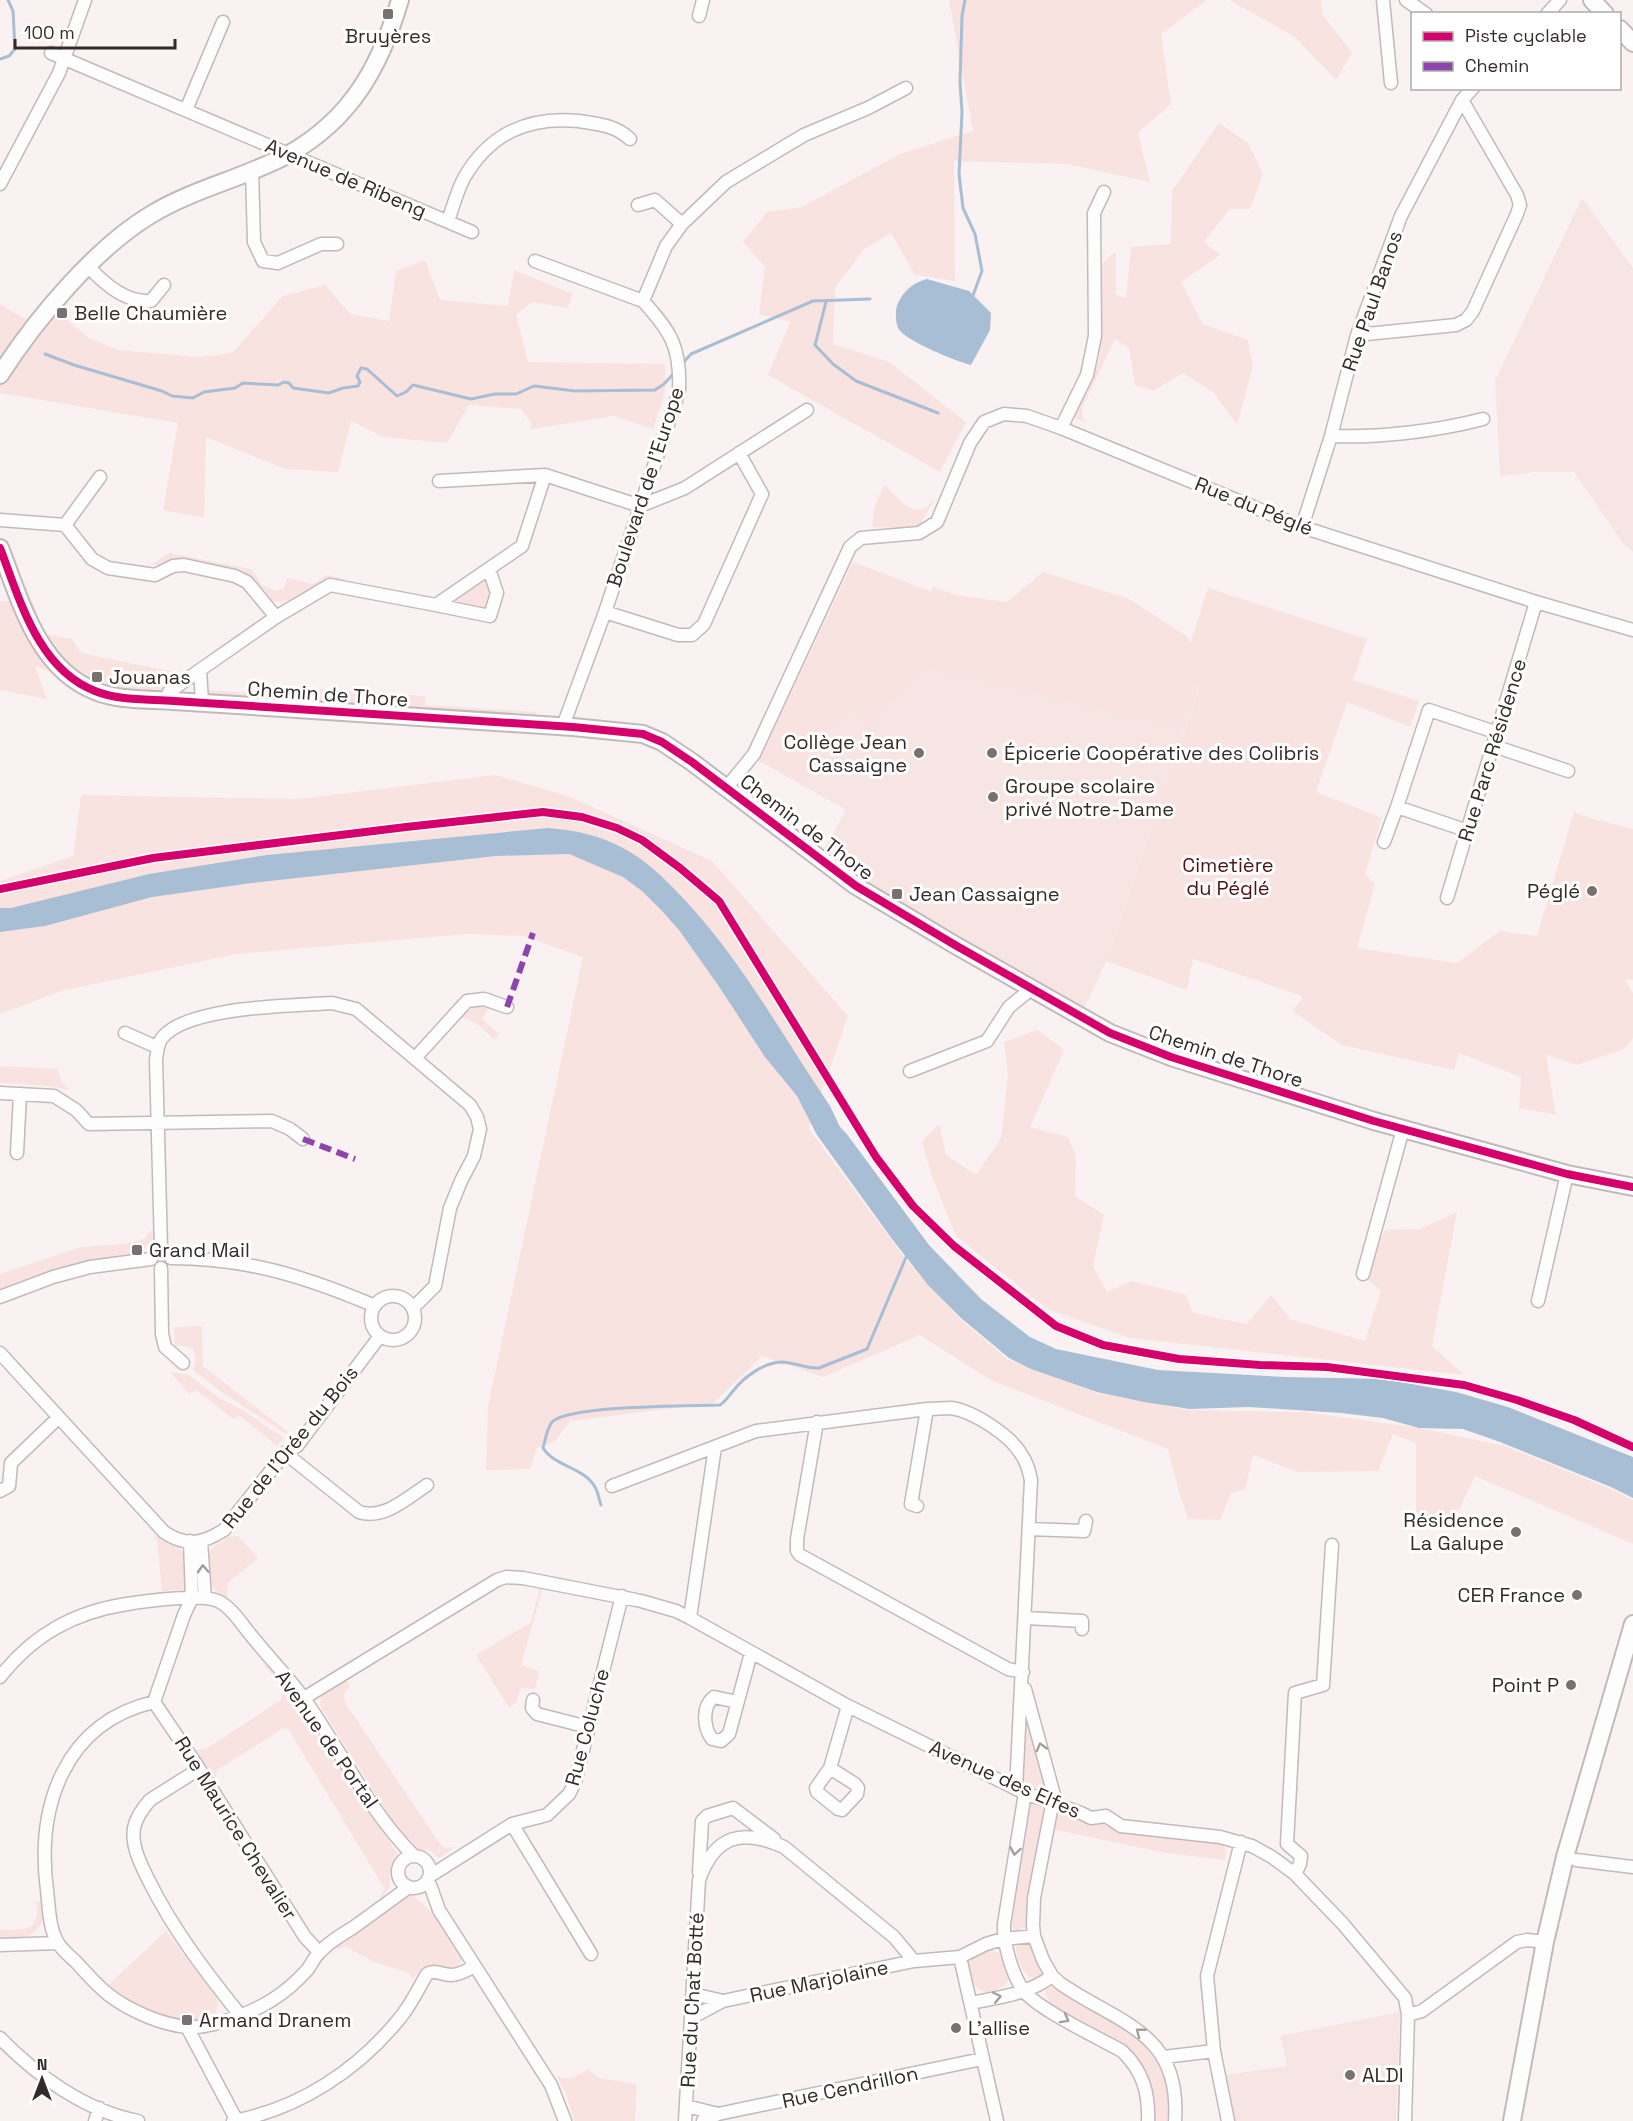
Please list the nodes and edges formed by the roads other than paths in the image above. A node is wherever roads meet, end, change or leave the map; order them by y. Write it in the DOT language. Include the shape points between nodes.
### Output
graph roads {
  1 [pos="85,0"];
  2 [pos="400,0"];
  3 [pos="703,0"];
  4 [pos="1383,0"];
  5 [pos="1406,0"];
  6 [pos="1560,0"];
  7 [pos="1592,0"];
  8 [pos="1423,12"];
  9 [pos="1549,12"];
  10 [pos="1603,12"];
  11 [pos="699,16"];
  12 [pos="223,22"];
  13 [pos="1621,30"];
  14 [pos="1633,43"];
  15 [pos="51,53"];
  16 [pos="64,58"];
  17 [pos="1392,83"];
  18 [pos="906,88"];
  19 [pos="1471,90"];
  20 [pos="1462,100"];
  21 [pos="186,110"];
  22 [pos="630,139"];
  23 [pos="288,154"];
  24 [pos="252,170"];
  25 [pos="0,184"];
  26 [pos="1104,192"];
  27 [pos="638,205"];
  28 [pos="448,221"];
  29 [pos="682,224"];
  30 [pos="472,232"];
  31 [pos="338,244"];
  32 [pos="535,261"];
  33 [pos="88,266"];
  34 [pos="164,285"];
  35 [pos="643,301"];
  36 [pos="1357,334"];
  37 [pos="0,375"];
  38 [pos="807,410"];
  39 [pos="1483,419"];
  40 [pos="1061,428"];
  41 [pos="1331,436"];
  42 [pos="740,453"];
  43 [pos="545,475"];
  44 [pos="100,477"];
  45 [pos="439,481"];
  46 [pos="640,506"];
  47 [pos="0,520"];
  48 [pos="65,525"];
  49 [pos="1302,527"];
  50 [pos="0,549"];
  51 [pos="489,569"];
  52 [pos="1536,602"];
  53 [pos="436,605"];
  54 [pos="605,612"];
  55 [pos="276,617"];
  56 [pos="1633,630"];
  57 [pos="200,670"];
  58 [pos="166,700"];
  59 [pos="202,702"];
  60 [pos="562,726"];
  61 [pos="1498,733"];
  62 [pos="1494,746"];
  63 [pos="1568,771"];
  64 [pos="727,787"];
  65 [pos="1397,807"];
  66 [pos="1468,831"];
  67 [pos="1384,842"];
  68 [pos="1447,898"];
  69 [pos="1031,989"];
  70 [pos="507,1007"];
  71 [pos="125,1033"];
  72 [pos="157,1047"];
  73 [pos="416,1057"];
  74 [pos="910,1071"];
  75 [pos="0,1093"];
  76 [pos="20,1094"];
  77 [pos="157,1123"];
  78 [pos="1403,1129"];
  79 [pos="303,1139"];
  80 [pos="17,1153"];
  81 [pos="1567,1174"];
  82 [pos="1633,1187"];
  83 [pos="161,1248"];
  84 [pos="171,1258"];
  85 [pos="156,1264"];
  86 [pos="1363,1274"];
  87 [pos="0,1297"];
  88 [pos="1538,1302"];
  89 [pos="375,1306"];
  90 [pos="413,1308"];
  91 [pos="380,1336"];
  92 [pos="0,1353"];
  93 [pos="183,1362"];
  94 [pos="927,1409"];
  95 [pos="58,1418"];
  96 [pos="817,1422"];
  97 [pos="715,1447"];
  98 [pos="285,1453"];
  99 [pos="427,1485"];
  100 [pos="612,1486"];
  101 [pos="0,1491"];
  102 [pos="917,1506"];
  103 [pos="1086,1521"];
  104 [pos="1029,1528"];
  105 [pos="196,1541"];
  106 [pos="1332,1545"];
  107 [pos="622,1596"];
  108 [pos="199,1598"];
  109 [pos="690,1618"];
  110 [pos="1026,1618"];
  111 [pos="1633,1624"];
  112 [pos="1082,1629"];
  113 [pos="751,1653"];
  114 [pos="1022,1675"];
  115 [pos="0,1677"];
  116 [pos="304,1698"];
  117 [pos="532,1700"];
  118 [pos="154,1702"];
  119 [pos="737,1702"];
  120 [pos="848,1706"];
  121 [pos="588,1727"];
  122 [pos="830,1768"];
  123 [pos="199,1769"];
  124 [pos="1021,1791"];
  125 [pos="1052,1804"];
  126 [pos="512,1824"];
  127 [pos="393,1835"];
  128 [pos="1241,1842"];
  129 [pos="784,1847"];
  130 [pos="459,1857"];
  131 [pos="419,1858"];
  132 [pos="1576,1860"];
  133 [pos="402,1863"];
  134 [pos="1633,1867"];
  135 [pos="1295,1874"];
  136 [pos="399,1877"];
  137 [pos="429,1878"];
  138 [pos="699,1880"];
  139 [pos="411,1887"];
  140 [pos="385,1905"];
  141 [pos="439,1910"];
  142 [pos="1034,1936"];
  143 [pos="1003,1939"];
  144 [pos="1545,1942"];
  145 [pos="58,1943"];
  146 [pos="0,1945"];
  147 [pos="319,1952"];
  148 [pos="591,1954"];
  149 [pos="960,1957"];
  150 [pos="914,1961"];
  151 [pos="475,1966"];
  152 [pos="1052,1976"];
  153 [pos="1024,1992"];
  154 [pos="693,1994"];
  155 [pos="723,2001"];
  156 [pos="971,2003"];
  157 [pos="240,2015"];
  158 [pos="1408,2015"];
  159 [pos="692,2018"];
  160 [pos="187,2027"];
  161 [pos="0,2038"];
  162 [pos="1214,2051"];
  163 [pos="1164,2057"];
  164 [pos="982,2059"];
  165 [pos="686,2106"];
  166 [pos="99,2108"];
  167 [pos="718,2114"];
  168 [pos="1512,2120"];
  169 [pos="95,2121"];
  170 [pos="138,2121"];
  171 [pos="236,2121"];
  172 [pos="565,2121"];
  173 [pos="685,2121"];
  174 [pos="703,2121"];
  175 [pos="997,2121"];
  176 [pos="1148,2121"];
  177 [pos="1175,2121"];
  178 [pos="1227,2121"];
  179 [pos="1405,2121"];
  1 -- 16 [label="street"];
  2 -- 23 [label="street" via="382,52 355,98 322,131"];
  3 -- 11 [label="street"];
  4 -- 17 [label="street"];
  5 -- 8 [label="street"];
  6 -- 9 [label="street"];
  7 -- 10 [label="street"];
  12 -- 21 [label="street"];
  13 -- 14 [label="street"];
  15 -- 16 [label="street, Avenue de Ribeng"];
  16 -- 21 [label="street, Avenue de Ribeng"];
  16 -- 25 [label="street"];
  18 -- 29 [label="street" via="804,135 726,182"];
  19 -- 20 [label="street, Rue Paul Banos"];
  20 -- 36 [label="street, Rue Paul Banos" via="1401,216"];
  20 -- 36 [label="street" via="1518,195 1517,214 1466,320 1456,326"];
  21 -- 23 [label="street, Avenue de Ribeng"];
  22 -- 28 [label="street" via="620,130 600,124 557,119 526,124 501,136 483,151 463,179"];
  23 -- 24 [label="street"];
  23 -- 28 [label="street, Avenue de Ribeng"];
  24 -- 31 [label="street" via="254,242 263,261 278,263 321,244"];
  24 -- 33 [label="street" via="153,213 124,232"];
  26 -- 40 [label="street" via="1094,213 1095,336 1087,375"];
  27 -- 29 [label="street" via="655,200"];
  28 -- 30 [label="street, Avenue de Ribeng"];
  29 -- 35 [label="street" via="666,246"];
  32 -- 35 [label="street"];
  33 -- 34 [label="street" via="99,278 141,302 151,301"];
  33 -- 37 [label="street"];
  35 -- 46 [label="street, Boulevard de l'Europe" via="665,326 680,373 679,391"];
  36 -- 41 [label="street, Rue Paul Banos"];
  38 -- 42 [label="street"];
  39 -- 41 [label="street" via="1454,427"];
  40 -- 49 [label="street, Rue du Péglé"];
  40 -- 64 [label="street, Rue du Péglé" via="1028,416 1004,414 984,422 970,443 937,522 919,533 861,538 850,547 754,754"];
  41 -- 49 [label="street, Rue Paul Banos"];
  42 -- 46 [label="street" via="685,488"];
  42 -- 54 [label="street" via="762,494 704,624 692,635 678,635"];
  43 -- 45 [label="street"];
  43 -- 46 [label="street"];
  43 -- 51 [label="street" via="522,546"];
  44 -- 48 [label="street"];
  46 -- 54 [label="street, Boulevard de l'Europe"];
  47 -- 48 [label="street"];
  48 -- 55 [label="street" via="92,560 108,568 155,575 184,565 235,576 247,582"];
  49 -- 52 [label="street, Rue du Péglé"];
  50 -- 58 [label="street, Chemin de Thore" via="39,641 64,672 108,695"];
  51 -- 53 [label="street"];
  51 -- 53 [label="street" via="497,592 490,616"];
  52 -- 56 [label="street, Rue du Péglé"];
  52 -- 61 [label="street, Rue Parc Résidence"];
  53 -- 55 [label="street" via="330,585"];
  54 -- 60 [label="street, Boulevard de l'Europe"];
  55 -- 57 [label="street"];
  57 -- 58 [label="street" via="169,692"];
  57 -- 59 [label="street"];
  58 -- 59 [label="street, Chemin de Thore"];
  59 -- 60 [label="street, Chemin de Thore"];
  60 -- 64 [label="street, Chemin de Thore" via="643,734 662,742"];
  61 -- 62 [label="street, Rue Parc Résidence"];
  61 -- 65 [label="street" via="1429,710 1422,718"];
  62 -- 63 [label="street"];
  62 -- 66 [label="street, Rue Parc Résidence"];
  64 -- 69 [label="street, Chemin de Thore" via="856,886"];
  65 -- 66 [label="street"];
  65 -- 67 [label="street"];
  66 -- 68 [label="street, Rue Parc Résidence"];
  69 -- 74 [label="street" via="1009,1007 987,1041"];
  69 -- 78 [label="street, Chemin de Thore" via="1110,1033 1171,1057"];
  70 -- 73 [label="street" via="483,999 466,1001"];
  71 -- 72 [label="street"];
  72 -- 73 [label="street" via="172,1029 202,1017 332,1003 356,1009"];
  72 -- 77 [label="street"];
  73 -- 90 [label="street" via="470,1105 480,1129 474,1156 450,1208 435,1286"];
  75 -- 76 [label="street"];
  76 -- 77 [label="street" via="54,1096 89,1124"];
  76 -- 80 [label="street"];
  77 -- 79 [label="street" via="272,1121"];
  77 -- 83 [label="street"];
  78 -- 81 [label="street, Chemin de Thore"];
  78 -- 86 [label="street"];
  81 -- 82 [label="street, Chemin de Thore"];
  81 -- 88 [label="street"];
  83 -- 84 [label="street"];
  83 -- 85 [label="street" via="152,1252"];
  84 -- 85 [label="street" via="169,1264"];
  84 -- 89 [label="street" via="225,1261 290,1274"];
  85 -- 87 [label="street" via="90,1267"];
  85 -- 93 [label="street" via="165,1347"];
  89 -- 90 [label="street" via="391,1296 403,1299"];
  89 -- 91 [label="street" via="372,1322"];
  90 -- 91 [label="street" via="416,1320 405,1337 392,1340"];
  91 -- 98 [label="street, Rue de l'Orée du Bois" via="297,1446"];
  92 -- 95 [label="street"];
  94 -- 96 [label="street"];
  94 -- 102 [label="street" via="911,1504"];
  94 -- 104 [label="street" via="951,1408 973,1415 1015,1445 1031,1480"];
  95 -- 101 [label="street" via="11,1463 9,1486"];
  95 -- 105 [label="street" via="164,1532 176,1540"];
  96 -- 97 [label="street" via="756,1431"];
  96 -- 114 [label="street" via="797,1539 800,1555"];
  97 -- 100 [label="street"];
  97 -- 109 [label="street"];
  98 -- 99 [label="street" via="359,1512 369,1515 381,1514"];
  98 -- 105 [label="street, Rue de l'Orée du Bois" via="224,1530"];
  103 -- 104 [label="street" via="1084,1531"];
  104 -- 110 [label="street"];
  105 -- 108 [label="street"];
  106 -- 135 [label="street" via="1323,1685 1295,1693 1287,1844 1300,1856"];
  107 -- 109 [label="street, Avenue des Elfes"];
  107 -- 116 [label="street, Avenue des Elfes" via="506,1577"];
  107 -- 121 [label="street, Rue Coluche"];
  108 -- 115 [label="street" via="128,1604 85,1614 32,1642"];
  108 -- 116 [label="street, Avenue de Portal" via="215,1600 227,1608"];
  108 -- 118 [label="street" via="184,1615"];
  109 -- 113 [label="street, Avenue des Elfes"];
  110 -- 112 [label="street" via="1082,1621"];
  110 -- 114 [label="street"];
  111 -- 144 [label="street" via="1565,1857"];
  113 -- 119 [label="street"];
  113 -- 120 [label="street, Avenue des Elfes"];
  114 -- 124 [label="street"];
  125 -- 114 [label="street, one-way" via="1054,1795"];
  116 -- 127 [label="street, Avenue de Portal"];
  117 -- 121 [label="street" via="537,1714"];
  118 -- 123 [label="street, Rue Maurice Chevalier"];
  118 -- 145 [label="street" via="136,1706 101,1726 73,1756 56,1786 45,1828 44,1862 51,1921"];
  120 -- 122 [label="street"];
  120 -- 124 [label="street, Avenue des Elfes"];
  121 -- 126 [label="street, Rue Coluche" via="569,1794 547,1815"];
  123 -- 147 [label="street, Rue Maurice Chevalier" via="305,1937"];
  123 -- 157 [label="street" via="144,1807 133,1829 135,1845 170,1923"];
  124 -- 125 [label="street, Avenue des Elfes"];
  124 -- 143 [label="street, one-way"];
  125 -- 128 [label="street, Avenue des Elfes" via="1090,1818 1106,1816 1121,1826"];
  125 -- 142 [label="street" via="1034,1898"];
  126 -- 130 [label="street, Rue Coluche"];
  126 -- 148 [label="street"];
  127 -- 131 [label="street, Avenue de Portal"];
  127 -- 133 [label="street, Avenue de Portal"];
  128 -- 135 [label="street, Avenue des Elfes"];
  128 -- 162 [label="street" via="1207,1976"];
  129 -- 138 [label="street, Rue du Chat Botté" via="759,1837 730,1840 710,1857"];
  129 -- 138 [label="street, Rue du Chat Botté" via="736,1808 707,1816 702,1821"];
  129 -- 150 [label="street, Rue du Chat Botté" via="894,1937"];
  130 -- 131 [label="street, Rue Coluche"];
  130 -- 137 [label="street, Rue Coluche"];
  131 -- 133 [label="street"];
  131 -- 137 [label="street" via="430,1868"];
  132 -- 134 [label="street"];
  133 -- 136 [label="street"];
  135 -- 158 [label="street, Avenue des Elfes" via="1405,1998"];
  136 -- 139 [label="street"];
  136 -- 140 [label="street"];
  137 -- 139 [label="street" via="424,1885"];
  137 -- 141 [label="street"];
  138 -- 154 [label="street, Rue du Chat Botté"];
  139 -- 140 [label="street"];
  139 -- 141 [label="street"];
  140 -- 147 [label="street"];
  141 -- 151 [label="street"];
  142 -- 143 [label="street"];
  142 -- 152 [label="street"];
  143 -- 149 [label="street"];
  143 -- 153 [label="street"];
  144 -- 158 [label="street" via="1517,1942 1422,2011"];
  144 -- 168 [label="street"];
  145 -- 146 [label="street"];
  145 -- 160 [label="street" via="96,1984 122,2004"];
  147 -- 157 [label="street" via="309,1968 269,2003"];
  149 -- 150 [label="street, Rue Marjolaine"];
  149 -- 156 [label="street"];
  150 -- 155 [label="street, Rue Marjolaine"];
  151 -- 171 [label="street" via="456,1974 426,1974 401,2017 357,2063 300,2098"];
  151 -- 172 [label="street" via="551,2085"];
  152 -- 153 [label="street"];
  163 -- 152 [label="street, one-way" via="1146,2035"];
  156 -- 153 [label="street, one-way"];
  153 -- 176 [label="street, one-way" via="1132,2060 1148,2092"];
  154 -- 155 [label="street, Rue Marjolaine"];
  154 -- 159 [label="street, Rue du Chat Botté"];
  155 -- 159 [label="street, Rue Marjolaine"];
  156 -- 164 [label="street"];
  157 -- 160 [label="street" via="207,2026"];
  158 -- 179 [label="street"];
  159 -- 165 [label="street, Rue du Chat Botté"];
  160 -- 171 [label="street"];
  161 -- 166 [label="street" via="56,2085"];
  162 -- 163 [label="street"];
  162 -- 178 [label="street"];
  163 -- 177 [label="street" via="1177,2101"];
  164 -- 167 [label="street, Rue Cendrillon"];
  164 -- 175 [label="street"];
  165 -- 167 [label="street, Rue Cendrillon"];
  165 -- 173 [label="street, Rue du Chat Botté"];
  166 -- 169 [label="street"];
  166 -- 170 [label="street"];
  167 -- 174 [label="street, Rue Cendrillon"];
}
